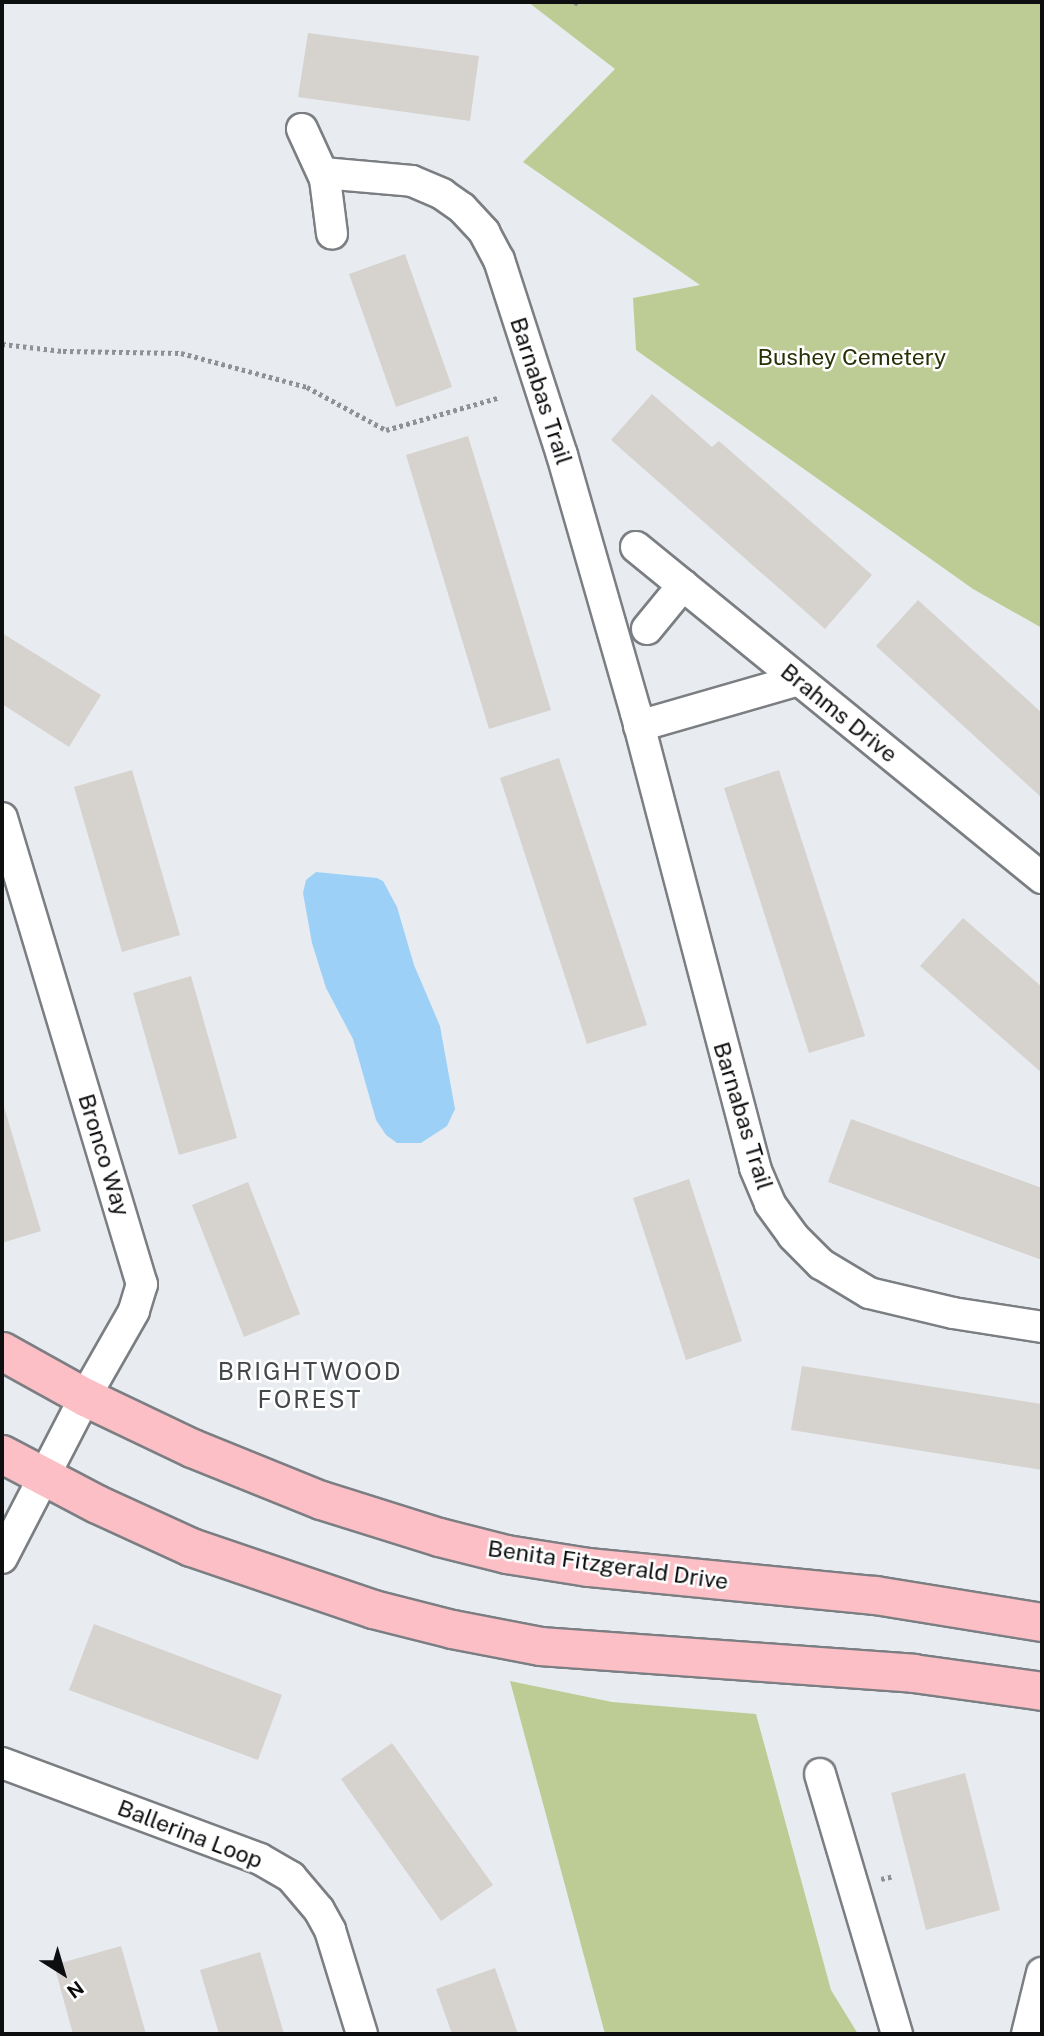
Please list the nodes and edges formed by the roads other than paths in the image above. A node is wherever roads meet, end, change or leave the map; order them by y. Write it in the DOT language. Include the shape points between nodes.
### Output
graph roads {
  1 [pos="302,129"];
  2 [pos="323,173"];
  3 [pos="332,234"];
  4 [pos="636,547"];
  5 [pos="683,585"];
  6 [pos="647,629"];
  7 [pos="798,680"];
  8 [pos="639,726"];
  9 [pos="2,818"];
  10 [pos="1042,878"];
  11 [pos="1042,1327"];
  12 [pos="2,1351"];
  13 [pos="85,1397"];
  14 [pos="2,1454"];
  15 [pos="44,1477"];
  16 [pos="2,1558"];
  17 [pos="1042,1622"];
  18 [pos="1042,1691"];
  19 [pos="2,1763"];
  20 [pos="820,1774"];
  21 [pos="1042,1973"];
  22 [pos="362,2034"];
  23 [pos="897,2034"];
  24 [pos="1027,2034"];
  1 -- 2 [label="street"];
  2 -- 3 [label="street"];
  2 -- 8 [label="street, Barnabas Trail" via="412,181 455,203 484,232 499,260 558,442"];
  4 -- 5 [label="street, Brahms Drive"];
  5 -- 6 [label="street"];
  5 -- 7 [label="street, Brahms Drive"];
  7 -- 8 [label="street"];
  7 -- 10 [label="street, Brahms Drive"];
  8 -- 11 [label="street, Barnabas Trail" via="754,1168 770,1204 793,1237 821,1264 869,1293"];
  9 -- 13 [label="street, Bronco Way" via="142,1284 134,1311"];
  12 -- 13 [label="main road, Benita Fitzgerald Drive"];
  13 -- 15 [label="street, Bronco Way"];
  13 -- 17 [label="main road, Benita Fitzgerald Drive" via="192,1448 321,1500 506,1553 677,1577 875,1595"];
  14 -- 15 [label="main road"];
  15 -- 16 [label="street, Bronco Way"];
  15 -- 18 [label="main road" via="191,1547 373,1609 452,1629 540,1646 913,1673"];
  19 -- 22 [label="street, Ballerina Loop" via="260,1858 291,1877 330,1930"];
  20 -- 23 [label="street"];
  21 -- 24 [label="street"];
}
